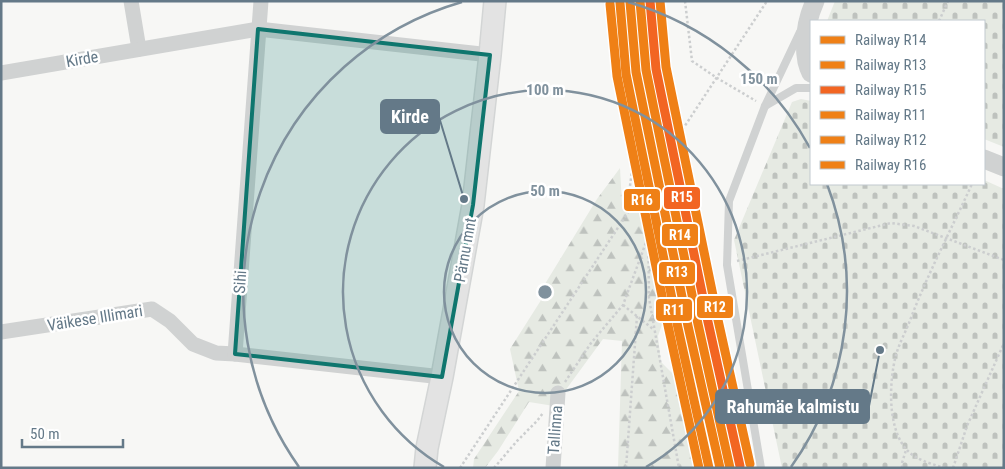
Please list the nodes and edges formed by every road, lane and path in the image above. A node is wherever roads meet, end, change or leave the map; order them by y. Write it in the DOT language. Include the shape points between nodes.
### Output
graph roads {
  1 [pos="131,1"];
  2 [pos="261,1"];
  3 [pos="495,1"];
  4 [pos="685,1"];
  5 [pos="767,1"];
  6 [pos="948,1"];
  7 [pos="813,6"];
  8 [pos="939,20"];
  9 [pos="258,29"];
  10 [pos="139,49"];
  11 [pos="490,55"];
  12 [pos="810,72"];
  13 [pos="1,73"];
  14 [pos="717,78"];
  15 [pos="810,88"];
  16 [pos="627,102"];
  17 [pos="765,106"];
  18 [pos="985,159"];
  19 [pos="1004,167"];
  20 [pos="972,185"];
  21 [pos="633,206"];
  22 [pos="648,216"];
  23 [pos="648,237"];
  24 [pos="947,238"];
  25 [pos="1004,260"];
  26 [pos="727,265"];
  27 [pos="623,305"];
  28 [pos="636,316"];
  29 [pos="655,330"];
  30 [pos="1,332"];
  31 [pos="1004,343"];
  32 [pos="235,354"];
  33 [pos="442,377"];
  34 [pos="558,393"];
  35 [pos="906,450"];
  36 [pos="425,468"];
  37 [pos="460,468"];
  38 [pos="494,468"];
  39 [pos="552,468"];
  40 [pos="626,468"];
  41 [pos="679,468"];
  42 [pos="762,468"];
  43 [pos="902,468"];
  44 [pos="944,468"];
  45 [pos="953,468"];
  1 -- 10 [label="street"];
  2 -- 9 [label="street, Sihi"];
  3 -- 11 [label="main road, Pärnu mnt"];
  4 -- 14 [label="path" via="692,61"];
  5 -- 14 [label="path"];
  6 -- 8 [label="path"];
  7 -- 12 [label="street" via="804,38"];
  7 -- 17 [label="lane"];
  9 -- 10 [label="street, Kirde"];
  9 -- 11 [label="street, Kirde"];
  9 -- 32 [label="street, Sihi"];
  10 -- 13 [label="street, Kirde"];
  11 -- 33 [label="main road, Pärnu mnt" via="473,205"];
  14 -- 17 [label="path"];
  14 -- 21 [label="path"];
  15 -- 17 [label="lane" via="796,88"];
  16 -- 21 [label="path" via="639,146 629,186 628,201"];
  17 -- 26 [label="lane" via="729,201"];
  18 -- 19 [label="street"];
  20 -- 24 [label="path"];
  21 -- 37 [label="path"];
  22 -- 23 [label="path"];
  23 -- 27 [label="path"];
  23 -- 29 [label="path" via="649,298"];
  24 -- 25 [label="path"];
  24 -- 26 [label="path" via="914,226 890,223"];
  24 -- 35 [label="path" via="896,355 890,394 894,424"];
  26 -- 42 [label="lane"];
  27 -- 28 [label="path"];
  27 -- 34 [label="path" via="591,344"];
  28 -- 29 [label="path"];
  28 -- 40 [label="path"];
  29 -- 41 [label="path"];
  30 -- 32 [label="street, Väikese Illimari" via="152,309 170,321 193,344 216,353"];
  31 -- 45 [label="path"];
  32 -- 33 [label="street"];
  33 -- 36 [label="main road, Pärnu mnt"];
  34 -- 38 [label="path"];
  34 -- 39 [label="street, Tallinna"];
  35 -- 43 [label="path"];
  35 -- 44 [label="path"];
}
